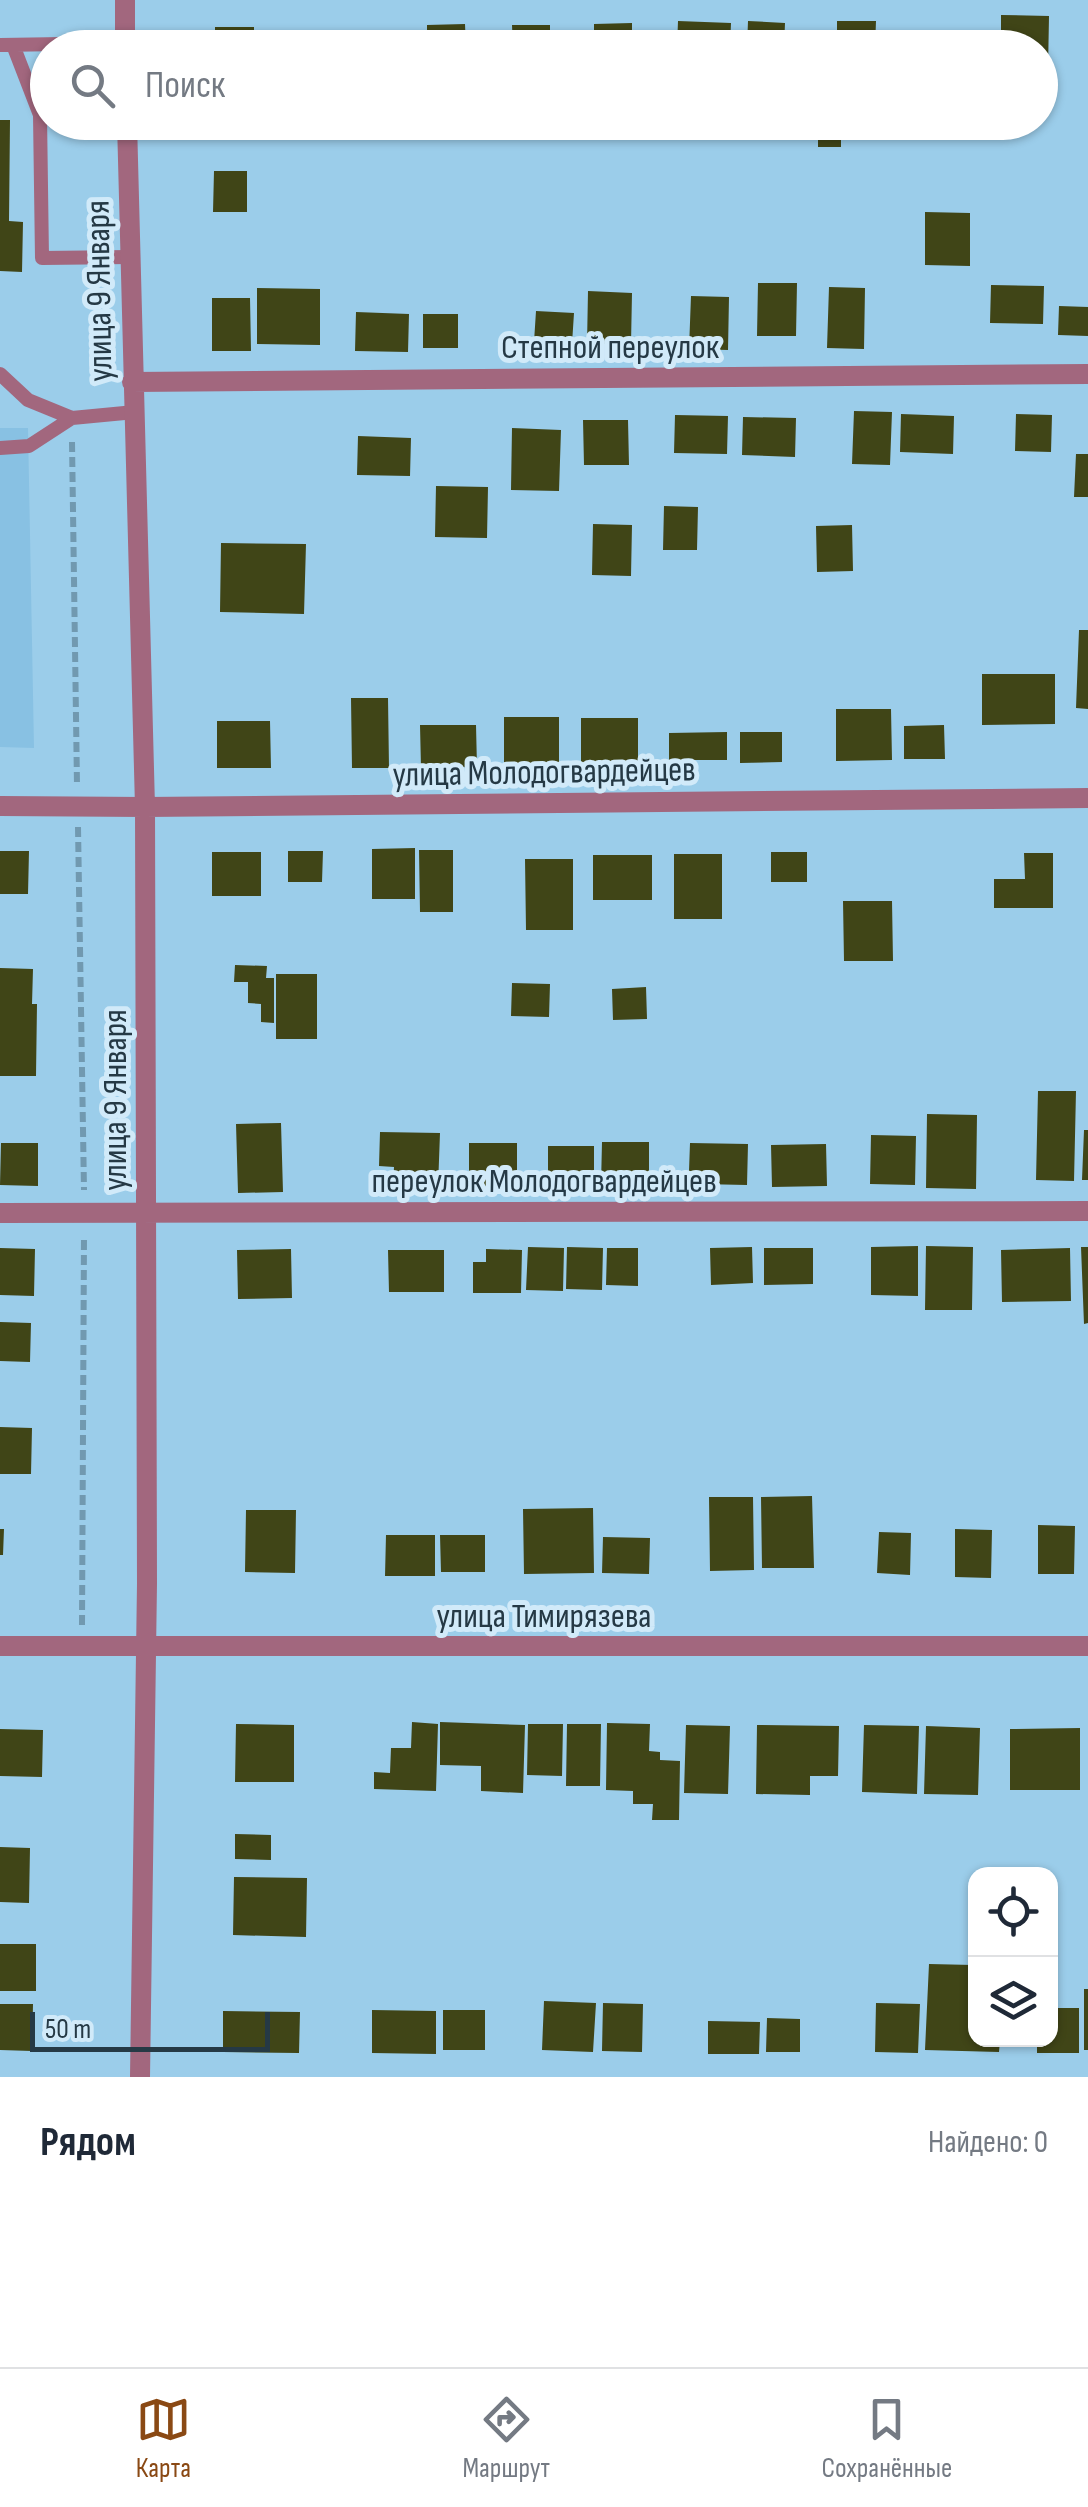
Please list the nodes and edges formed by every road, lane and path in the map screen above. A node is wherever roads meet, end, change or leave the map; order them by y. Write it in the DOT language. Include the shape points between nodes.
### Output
graph roads {
  1 [pos="125,0"];
  2 [pos="125,30"];
  3 [pos="7,45"];
  4 [pos="30,94"];
  5 [pos="40,140"];
  6 [pos="127,140"];
  7 [pos="130,257"];
  8 [pos="0,374"];
  9 [pos="1088,374"];
  10 [pos="132,382"];
  11 [pos="135,412"];
  12 [pos="72,418"];
  13 [pos="0,448"];
  14 [pos="1088,798"];
  15 [pos="0,806"];
  16 [pos="78,807"];
  17 [pos="145,807"];
  18 [pos="1088,1211"];
  19 [pos="0,1213"];
  20 [pos="84,1214"];
  21 [pos="147,1214"];
  22 [pos="0,1646"];
  23 [pos="82,1646"];
  24 [pos="1088,1646"];
  25 [pos="146,1648"];
  26 [pos="140,2077"];
  1 -- 2 [label="street"];
  3 -- 4 [label="lane"];
  5 -- 7 [label="lane" via="42,258"];
  6 -- 7 [label="street, улица 9 Января"];
  7 -- 10 [label="street, улица 9 Января"];
  8 -- 12 [label="lane" via="28,400"];
  9 -- 10 [label="street, Степной переулок"];
  10 -- 11 [label="street, улица 9 Января"];
  11 -- 12 [label="lane"];
  11 -- 17 [label="street, улица 9 Января"];
  12 -- 13 [label="lane" via="28,446"];
  12 -- 16 [label="path"];
  14 -- 17 [label="street, улица Молодогвардейцев"];
  15 -- 16 [label="street, улица Молодогвардейцев"];
  16 -- 17 [label="street, улица Молодогвардейцев"];
  16 -- 20 [label="path"];
  17 -- 21 [label="street, улица 9 Января"];
  18 -- 21 [label="street, переулок Молодогвардейцев"];
  19 -- 20 [label="street, переулок Молодогвардейцев"];
  20 -- 21 [label="street, переулок Молодогвардейцев"];
  20 -- 23 [label="path"];
  21 -- 25 [label="street, улица 9 Января"];
  22 -- 23 [label="street, улица Тимирязева"];
  23 -- 25 [label="street, улица Тимирязева"];
  24 -- 25 [label="street, улица Тимирязева"];
  25 -- 26 [label="street, улица 9 Января"];
}
